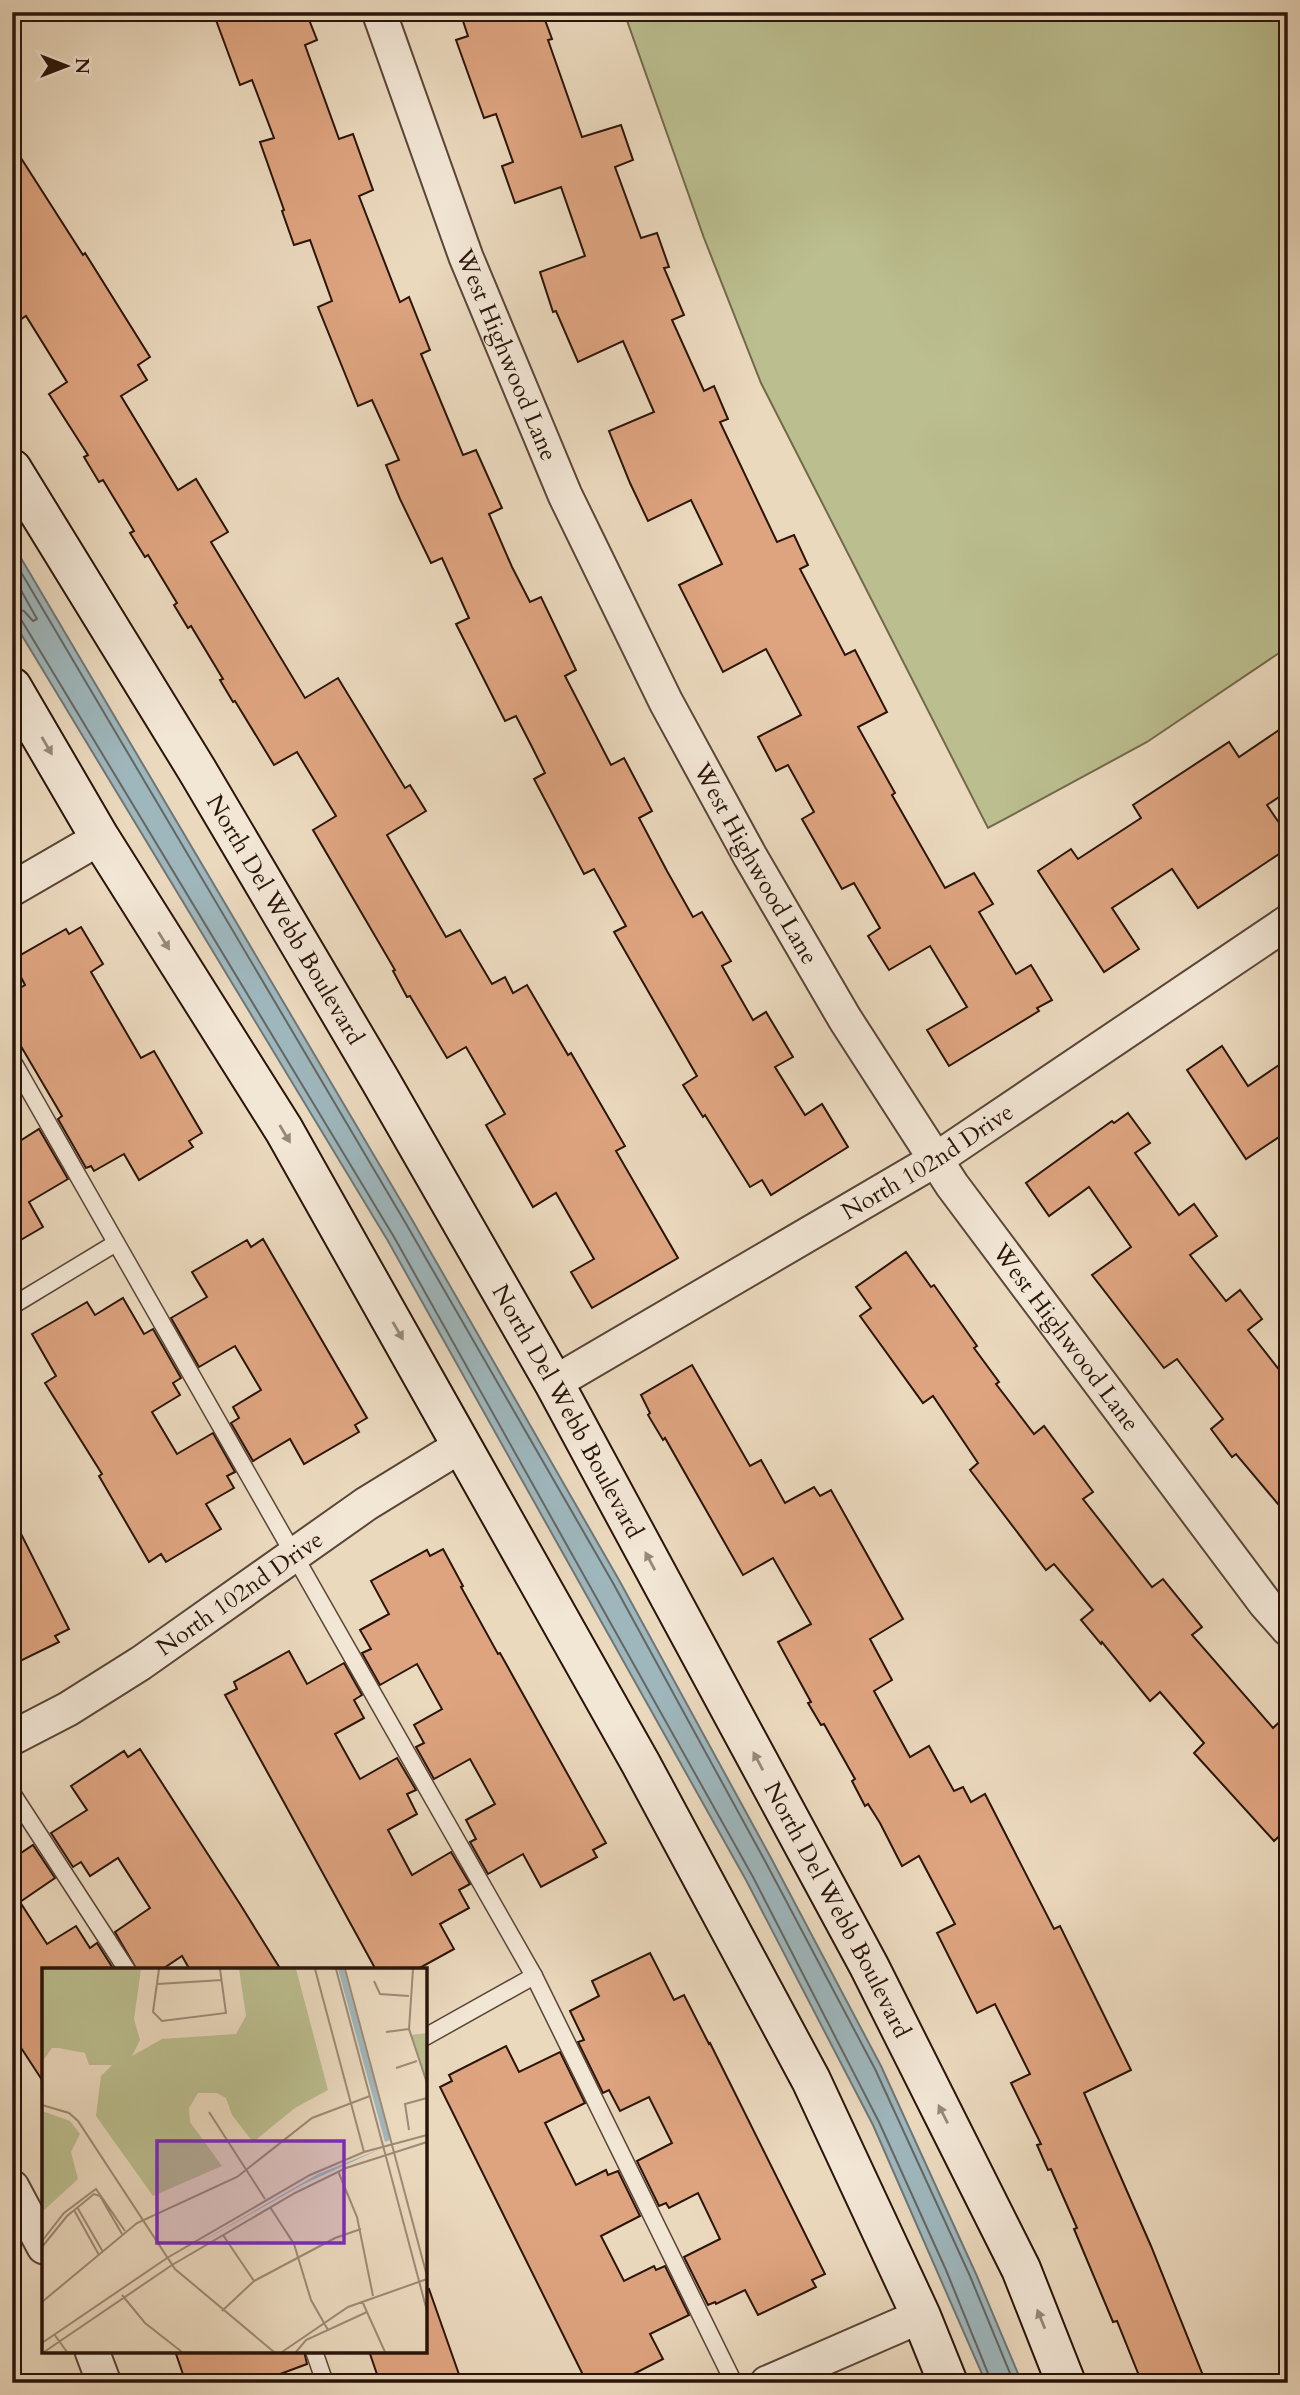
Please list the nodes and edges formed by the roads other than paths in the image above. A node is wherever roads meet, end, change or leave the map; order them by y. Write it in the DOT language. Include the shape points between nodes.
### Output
graph roads {
  1 [pos="379,12"];
  2 [pos="12,469"];
  3 [pos="12,687"];
  4 [pos="100,838"];
  5 [pos="12,888"];
  6 [pos="1288,922"];
  7 [pos="12,1060"];
  8 [pos="935,1160"];
  9 [pos="116,1243"];
  10 [pos="12,1306"];
  11 [pos="554,1383"];
  12 [pos="462,1445"];
  13 [pos="295,1553"];
  14 [pos="1288,1629"];
  15 [pos="12,1738"];
  16 [pos="12,1793"];
  17 [pos="126,1968"];
  18 [pos="534,1976"];
  19 [pos="427,2036"];
  20 [pos="12,2187"];
  21 [pos="42,2244"];
  22 [pos="921,2316"];
  23 [pos="93,2353"];
  24 [pos="315,2353"];
  25 [pos="104,2383"];
  26 [pos="325,2383"];
  27 [pos="734,2383"];
  28 [pos="767,2383"];
  29 [pos="948,2383"];
  30 [pos="1066,2383"];
  1 -- 8 [label="street, West Highwood Lane" via="466,257 598,565 750,856 845,1020"];
  2 -- 11 [label="street, North Del Webb Boulevard" via="197,770"];
  3 -- 4 [label="street, one-way"];
  4 -- 5 [label="street"];
  4 -- 12 [label="street, one-way" via="284,1130"];
  6 -- 8 [label="street, North 102nd Drive"];
  7 -- 9 [label="lane"];
  8 -- 11 [label="street, North 102nd Drive"];
  8 -- 14 [label="street, West Highwood Lane"];
  9 -- 10 [label="lane"];
  9 -- 13 [label="lane"];
  30 -- 11 [label="street, North Del Webb Boulevard, one-way" via="1021,2269 869,1966"];
  12 -- 13 [label="street, North 102nd Drive"];
  12 -- 22 [label="street" via="756,1974"];
  13 -- 15 [label="street, North 102nd Drive" via="141,1663"];
  13 -- 18 [label="lane"];
  16 -- 17 [label="lane"];
  18 -- 19 [label="lane"];
  18 -- 27 [label="lane"];
  20 -- 21 [label="street"];
  22 -- 28 [label="street"];
  22 -- 29 [label="street"];
  23 -- 25 [label="street"];
  24 -- 26 [label="lane"];
}
